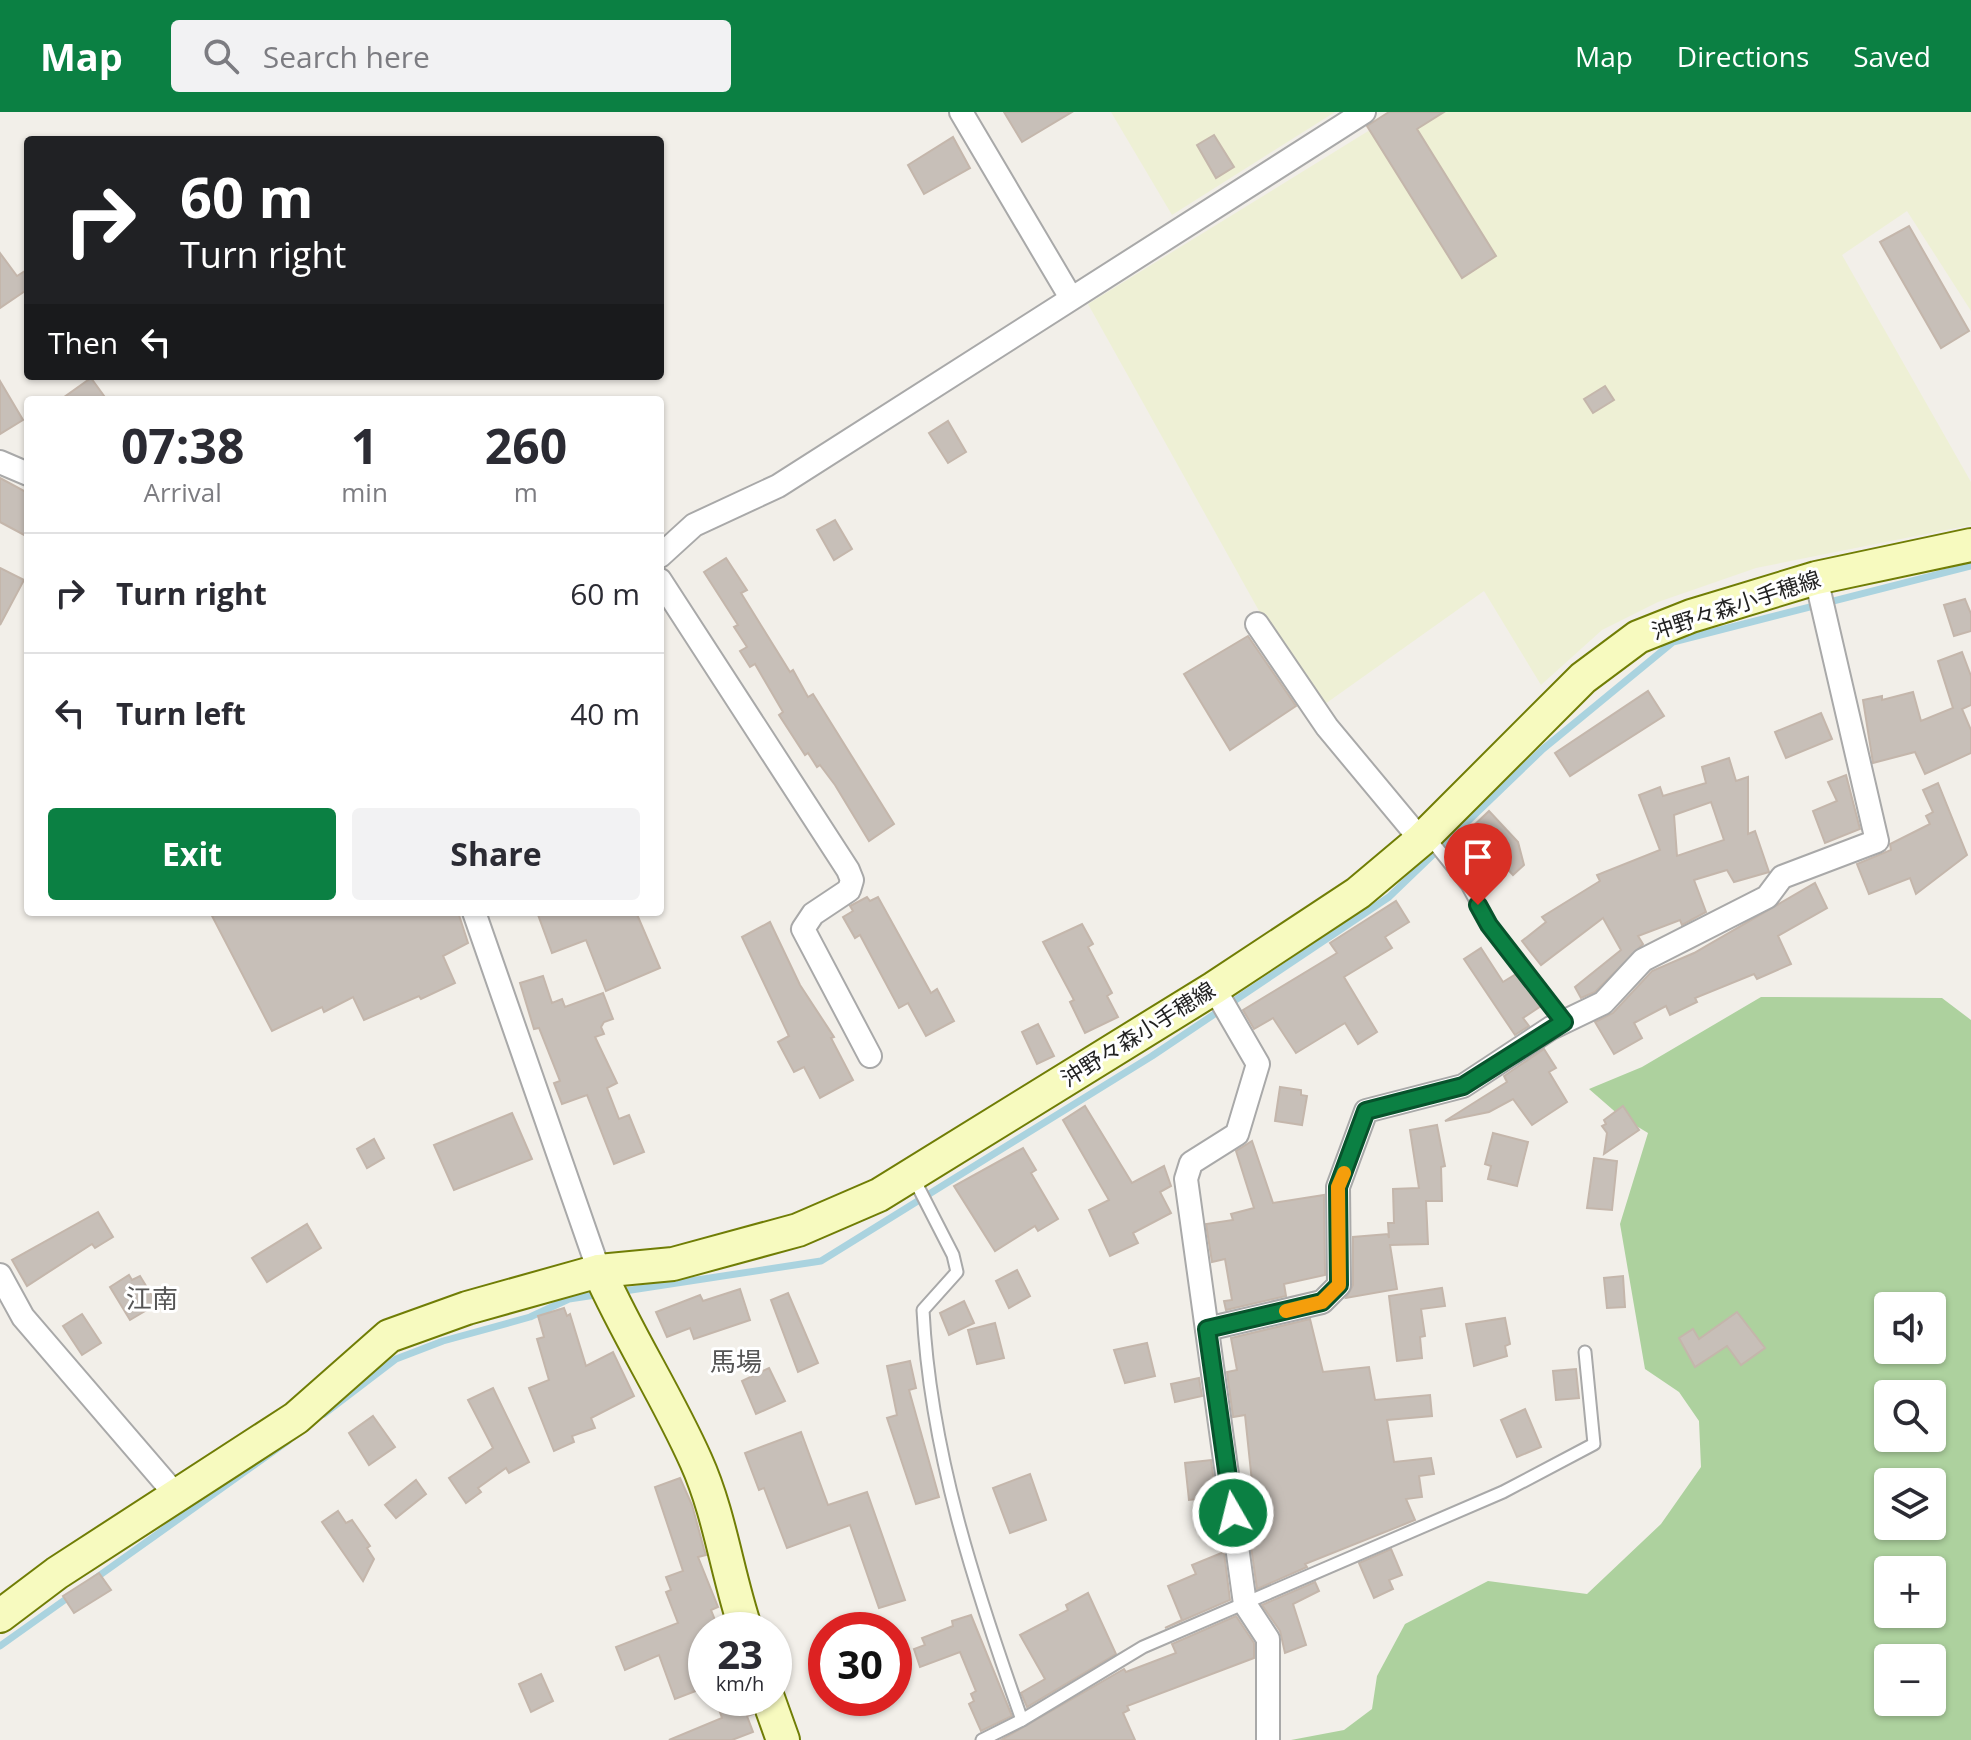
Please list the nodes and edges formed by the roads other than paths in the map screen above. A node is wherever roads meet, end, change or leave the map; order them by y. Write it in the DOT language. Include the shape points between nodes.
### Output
graph roads {
  1 [pos="961,112"];
  2 [pos="1364,112"];
  3 [pos="1071,298"];
  4 [pos="0,462"];
  5 [pos="24,472"];
  6 [pos="1971,545"];
  7 [pos="664,552"];
  8 [pos="1816,578"];
  9 [pos="664,586"];
  10 [pos="1257,624"];
  11 [pos="1424,837"];
  12 [pos="475,916"];
  13 [pos="1214,988"];
  14 [pos="1564,1022"];
  15 [pos="870,1056"];
  16 [pos="912,1175"];
  17 [pos="599,1271"];
  18 [pos="0,1275"];
  19 [pos="1207,1329"];
  20 [pos="1585,1352"];
  21 [pos="176,1495"];
  22 [pos="1245,1604"];
  23 [pos="741,1612"];
  24 [pos="0,1616"];
  25 [pos="774,1716"];
  26 [pos="1022,1720"];
  27 [pos="783,1740"];
  28 [pos="982,1740"];
  29 [pos="1268,1740"];
  1 -- 3 [label="street"];
  2 -- 3 [label="street"];
  3 -- 7 [label="street" via="778,486 694,525"];
  4 -- 5 [label="street"];
  6 -- 8 [label="main road, 沖野々森小手穂線"];
  8 -- 11 [label="main road, 沖野々森小手穂線" via="1638,637 1583,678"];
  8 -- 14 [label="street" via="1877,841 1782,877 1767,897 1643,960 1603,1003"];
  9 -- 15 [label="street" via="848,870 849,890 813,914 803,929"];
  10 -- 11 [label="street" via="1327,727"];
  11 -- 13 [label="main road, 沖野々森小手穂線" via="1358,893"];
  11 -- 14 [label="lane" via="1467,885 1489,925"];
  12 -- 17 [label="street"];
  13 -- 16 [label="main road, 沖野々森小手穂線"];
  13 -- 19 [label="street" via="1258,1064 1237,1134 1191,1163 1186,1179"];
  14 -- 19 [label="street" via="1463,1086 1366,1111 1338,1187 1339,1285 1322,1302"];
  16 -- 17 [label="main road, 沖野々森小手穂線" via="798,1230 673,1264"];
  16 -- 26 [label="lane" via="957,1272 923,1310 943,1469"];
  17 -- 21 [label="main road, 沖野々森小手穂線" via="389,1336 296,1418"];
  17 -- 23 [label="main road" via="697,1461"];
  18 -- 21 [label="street" via="23,1317"];
  19 -- 22 [label="street"];
  20 -- 22 [label="lane" via="1594,1444 1503,1492"];
  21 -- 24 [label="main road, 沖野々森小手穂線"];
  22 -- 26 [label="lane" via="1143,1647"];
  22 -- 29 [label="street" via="1268,1639"];
  25 -- 27 [label="main road"];
  26 -- 28 [label="lane"];
}
